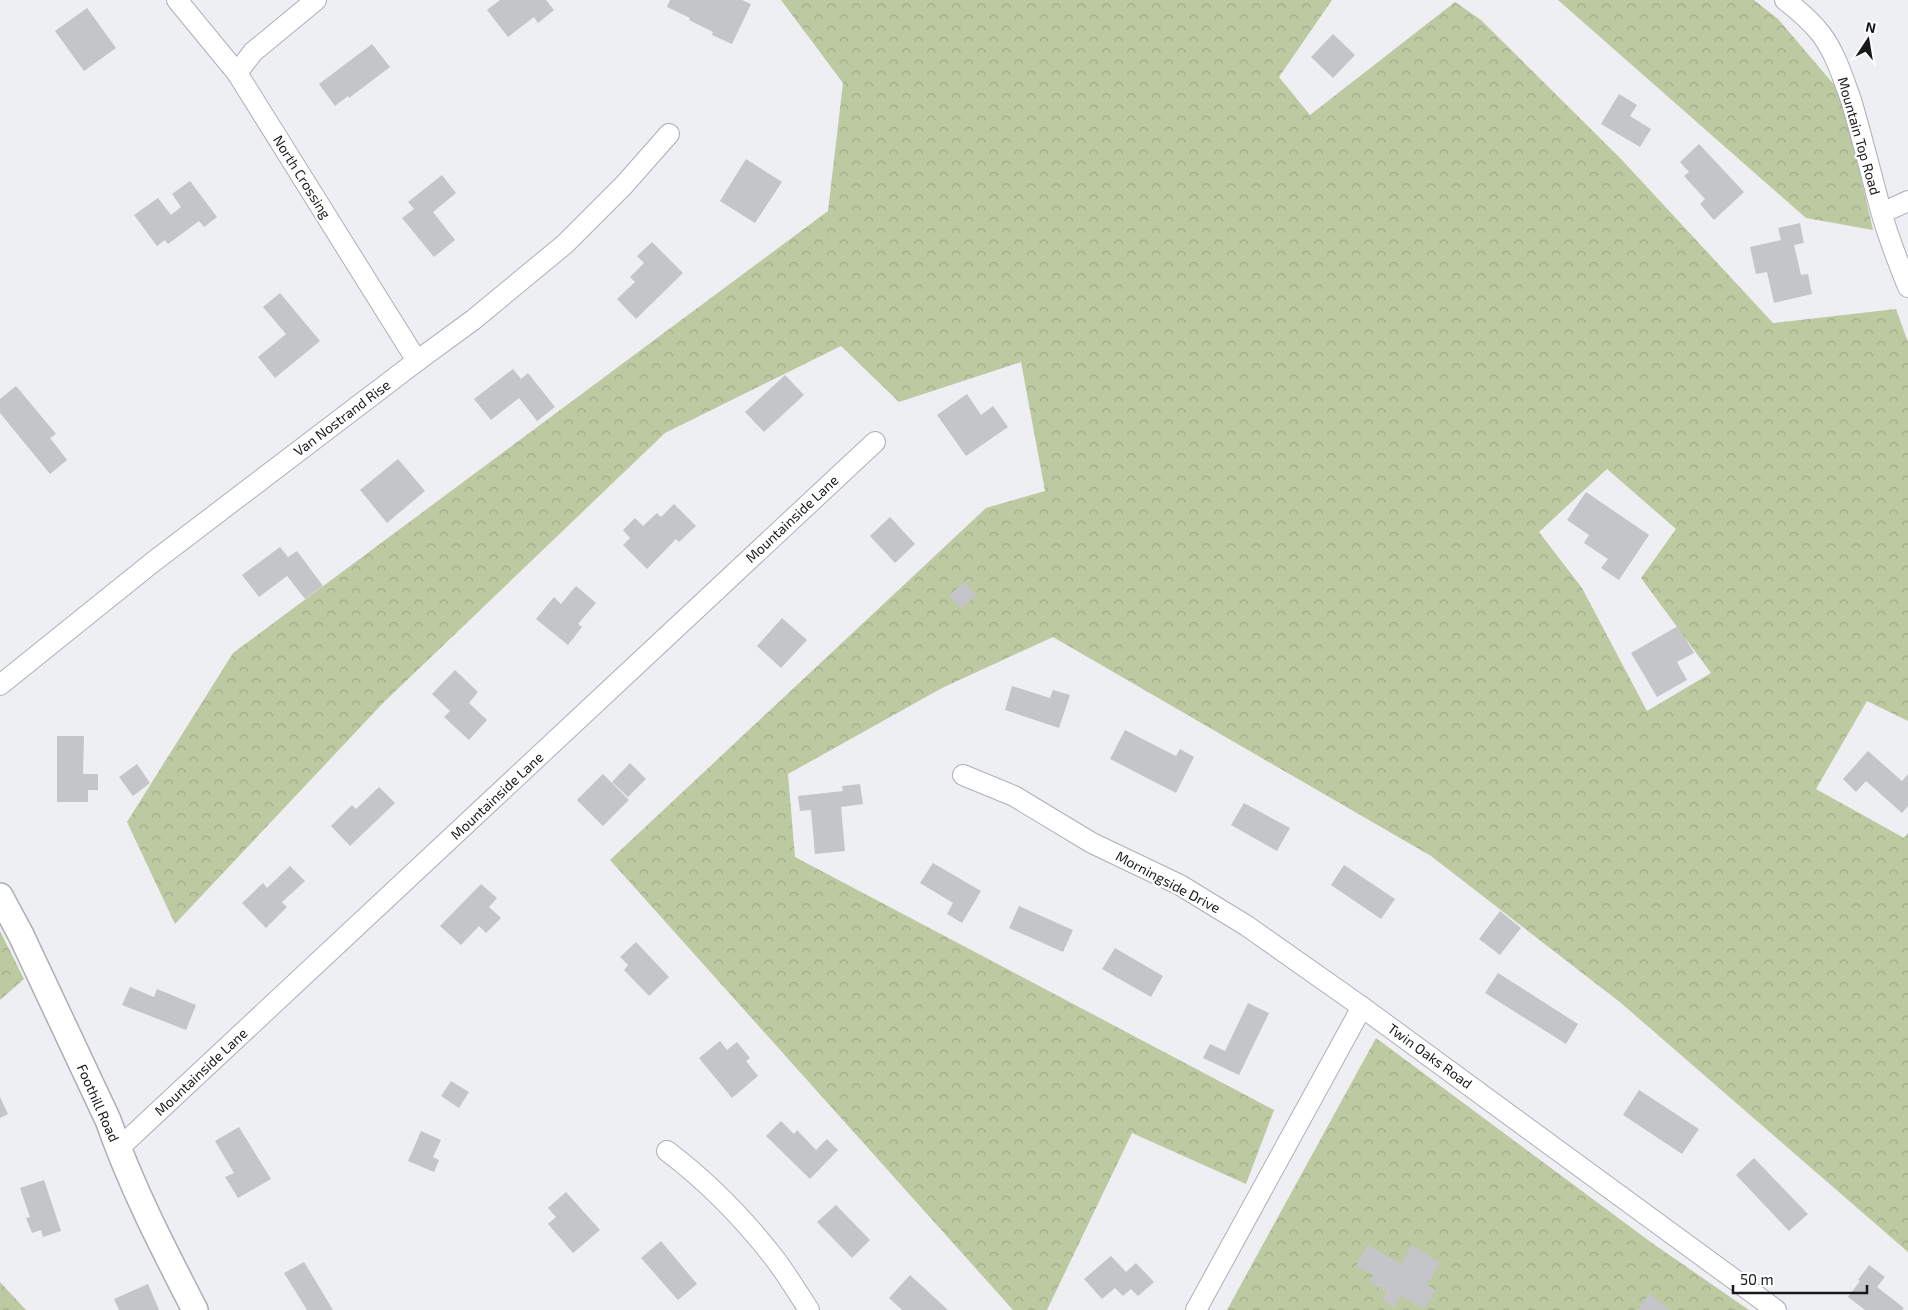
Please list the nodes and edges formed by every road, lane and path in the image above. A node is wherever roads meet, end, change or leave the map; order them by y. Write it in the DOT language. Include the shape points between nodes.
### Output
graph roads {
  1 [pos="177,0"];
  2 [pos="316,0"];
  3 [pos="1785,0"];
  4 [pos="237,73"];
  5 [pos="669,134"];
  6 [pos="1908,201"];
  7 [pos="1882,213"];
  8 [pos="1908,287"];
  9 [pos="417,361"];
  10 [pos="875,442"];
  11 [pos="0,685"];
  12 [pos="963,775"];
  13 [pos="0,896"];
  14 [pos="1362,1006"];
  15 [pos="118,1149"];
  16 [pos="667,1151"];
  17 [pos="195,1310"];
  18 [pos="808,1310"];
  19 [pos="1196,1310"];
  20 [pos="1776,1310"];
  1 -- 4 [label="street, North Crossing"];
  2 -- 4 [label="street" via="253,52"];
  3 -- 7 [label="street, Mountain Top Road" via="1821,34 1843,76"];
  4 -- 9 [label="street, North Crossing"];
  5 -- 9 [label="street, Van Nostrand Rise" via="565,244 473,320"];
  6 -- 7 [label="street"];
  7 -- 8 [label="street, Mountain Top Road"];
  9 -- 11 [label="street, Van Nostrand Rise" via="153,562"];
  10 -- 15 [label="street, Mountainside Lane"];
  12 -- 14 [label="street, Morningside Drive" via="1014,796 1092,843 1180,885 1247,926"];
  13 -- 15 [label="street, Foothill Road" via="104,1111"];
  14 -- 19 [label="street"];
  14 -- 20 [label="street, Twin Oaks Road"];
  15 -- 17 [label="street, Foothill Road" via="148,1219"];
  16 -- 18 [label="street" via="732,1208 776,1260"];
}
